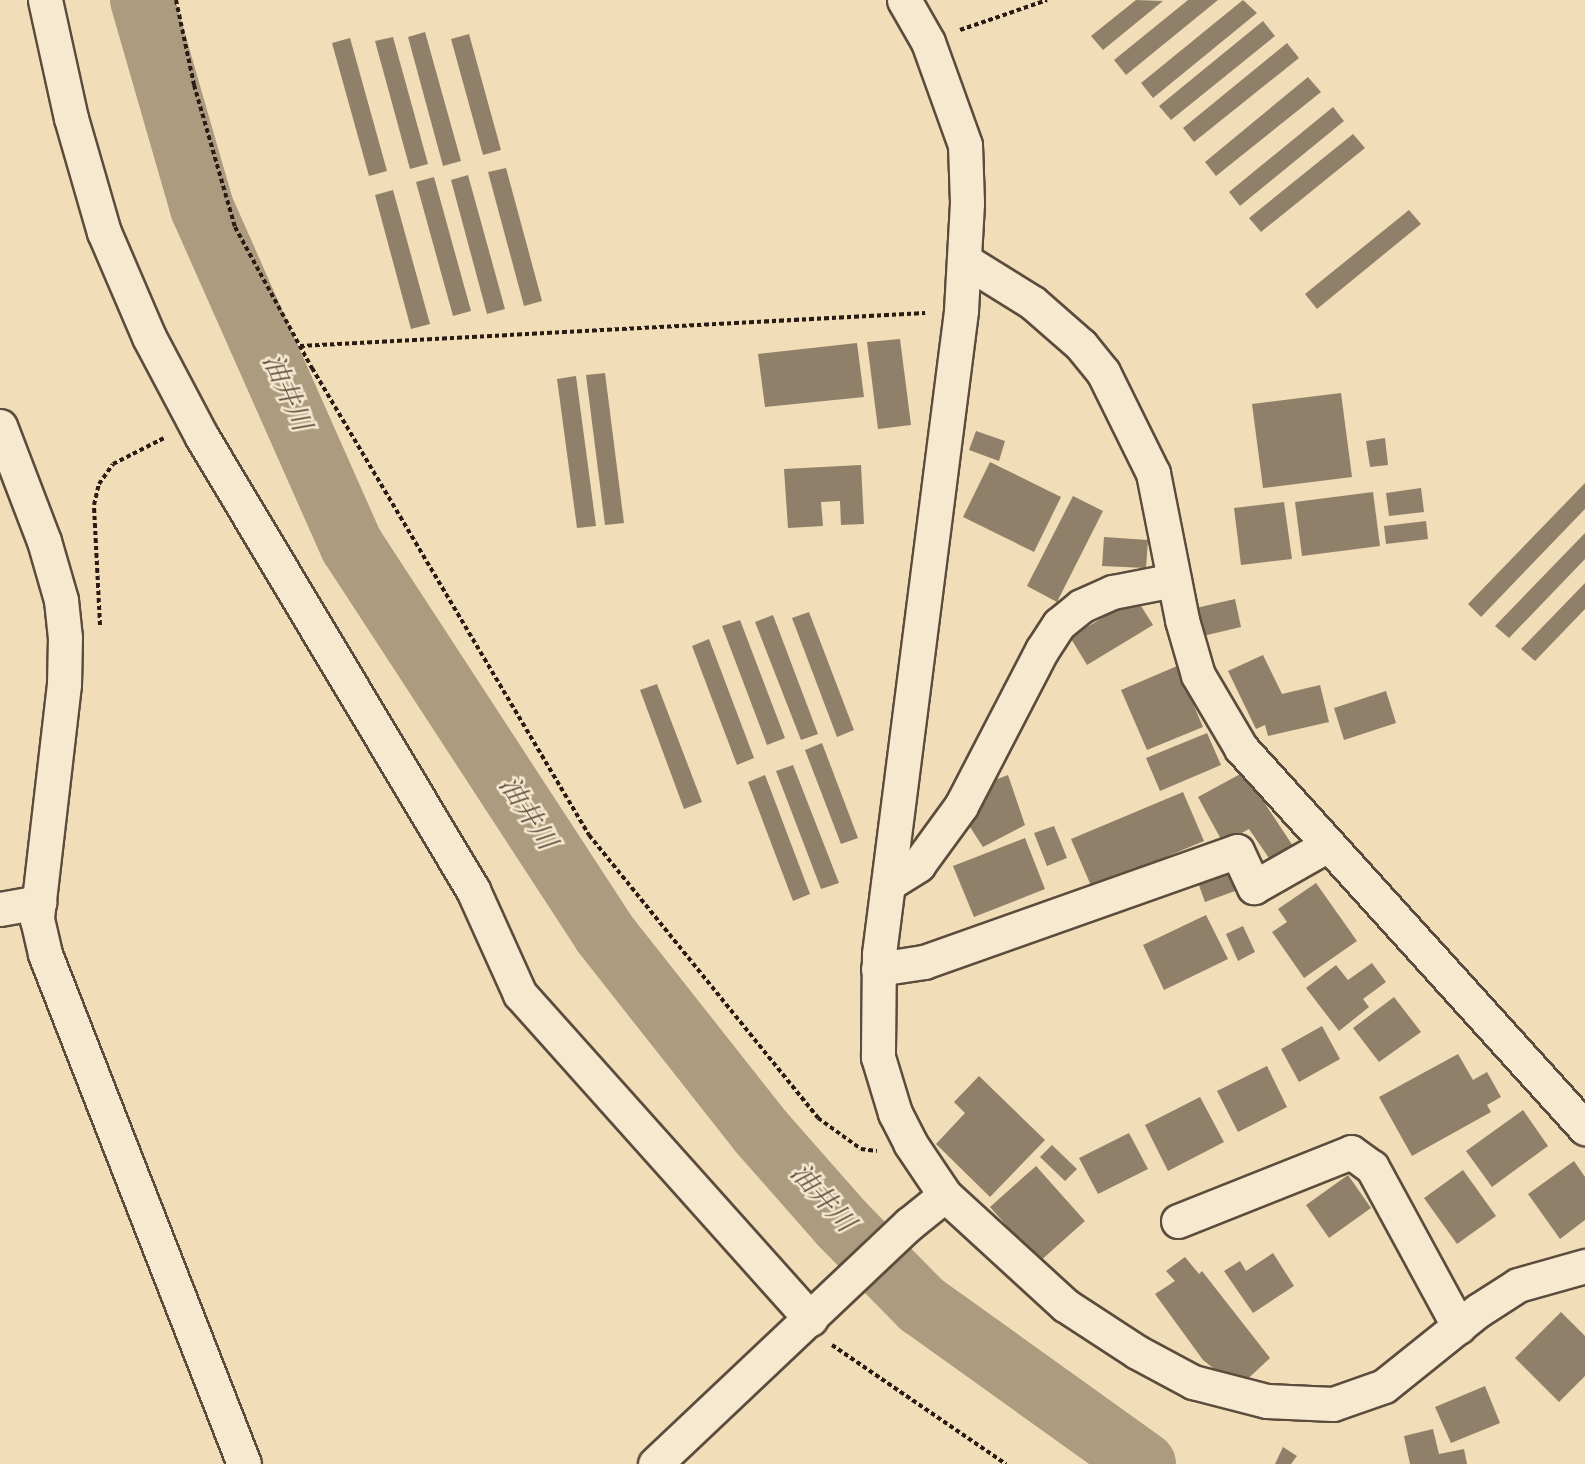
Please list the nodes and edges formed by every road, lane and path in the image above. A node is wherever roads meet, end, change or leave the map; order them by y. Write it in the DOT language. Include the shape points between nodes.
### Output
graph roads {
  1 [pos="45,0"];
  2 [pos="176,0"];
  3 [pos="904,0"];
  4 [pos="1047,0"];
  5 [pos="928,42"];
  6 [pos="964,260"];
  7 [pos="962,311"];
  8 [pos="300,346"];
  9 [pos="194,422"];
  10 [pos="0,426"];
  11 [pos="1174,580"];
  12 [pos="100,628"];
  13 [pos="1328,845"];
  14 [pos="888,884"];
  15 [pos="39,902"];
  16 [pos="0,909"];
  17 [pos="878,969"];
  18 [pos="1585,1128"];
  19 [pos="919,1156"];
  20 [pos="945,1195"];
  21 [pos="1178,1221"];
  22 [pos="1585,1266"];
  23 [pos="814,1316"];
  24 [pos="1459,1327"];
  25 [pos="244,1464"];
  26 [pos="655,1464"];
  27 [pos="1006,1464"];
  1 -- 9 [label="street" via="71,118 104,232 149,337"];
  2 -- 8 [label="path" via="194,85 235,227"];
  3 -- 5 [label="street"];
  4 -- 5 [label="path"];
  5 -- 6 [label="street" via="965,145"];
  6 -- 7 [label="street"];
  6 -- 11 [label="street" via="1033,303 1081,345 1103,372 1153,473"];
  7 -- 8 [label="path"];
  7 -- 14 [label="street"];
  8 -- 19 [label="path" via="589,835 818,1118 861,1149"];
  9 -- 12 [label="path" via="113,464 99,484 94,505"];
  9 -- 23 [label="street" via="473,890 520,994"];
  10 -- 15 [label="street" via="44,541 61,600 65,637 64,684"];
  11 -- 13 [label="street" via="1198,675 1216,707 1241,748"];
  11 -- 14 [label="street" via="1113,592 1081,606 1059,624 961,806 918,865"];
  13 -- 17 [label="street" via="1254,887 1237,851 924,962"];
  13 -- 18 [label="street"];
  14 -- 17 [label="street"];
  15 -- 16 [label="street"];
  15 -- 25 [label="street" via="37,919 45,954"];
  17 -- 19 [label="street" via="878,1058 895,1113"];
  19 -- 20 [label="street"];
  20 -- 23 [label="street" via="909,1224"];
  20 -- 24 [label="street" via="1065,1305 1137,1352 1193,1382 1239,1395 1310,1404 1333,1404 1361,1396 1384,1386"];
  21 -- 24 [label="street" via="1351,1152 1372,1167"];
  22 -- 24 [label="street" via="1518,1285"];
  23 -- 26 [label="street"];
  23 -- 27 [label="path"];
}
